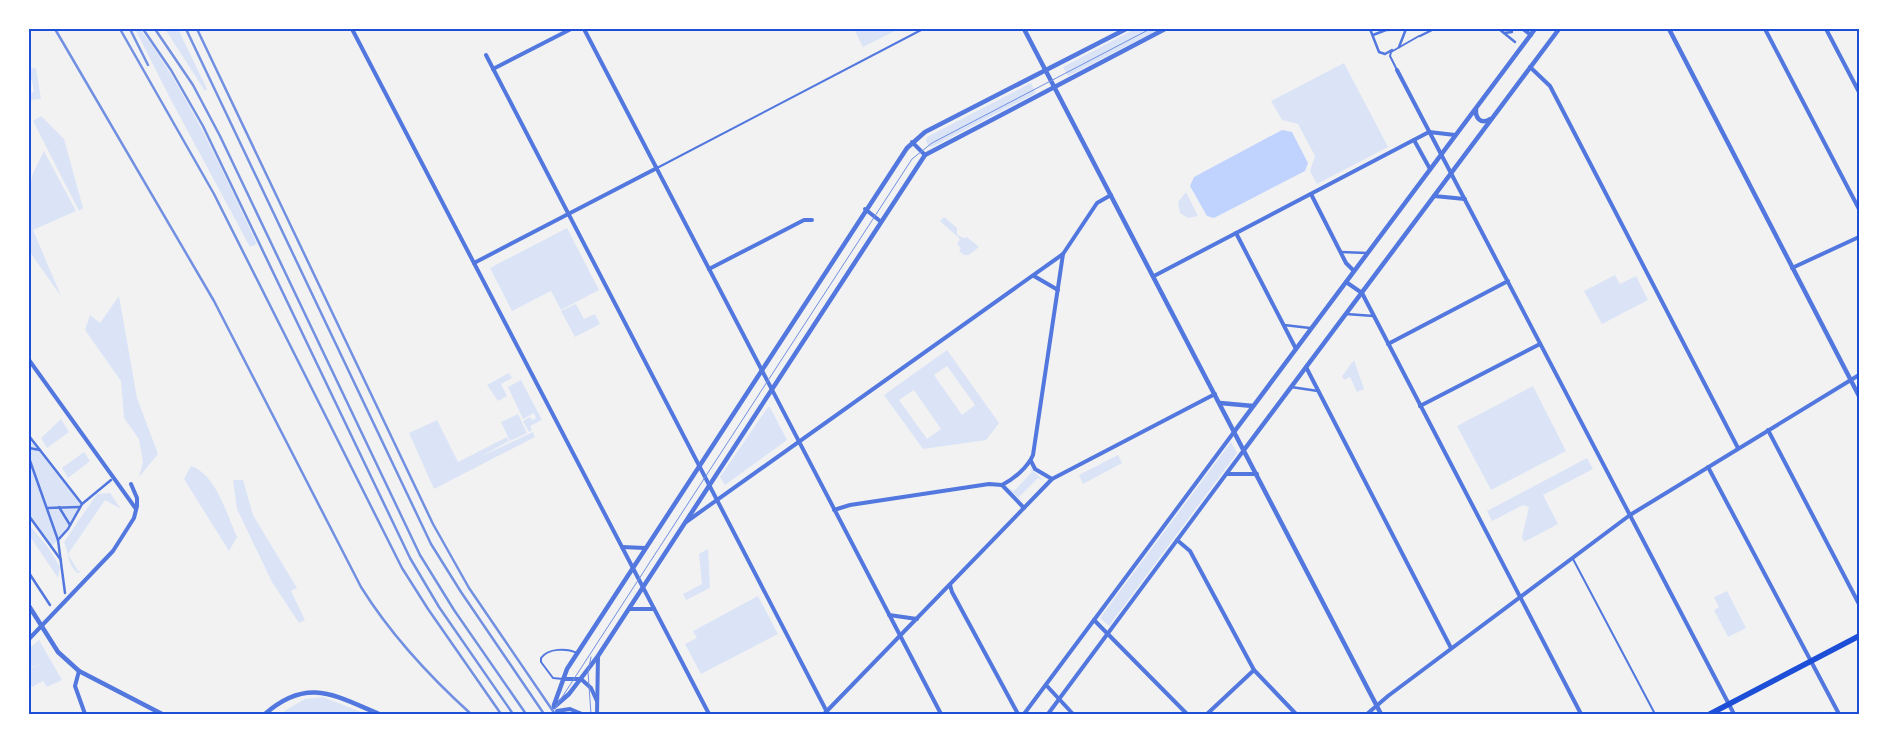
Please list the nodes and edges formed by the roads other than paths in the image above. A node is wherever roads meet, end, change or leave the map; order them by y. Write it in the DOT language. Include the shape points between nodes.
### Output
graph roads {
  1 [pos="352,29"];
  2 [pos="571,29"];
  3 [pos="584,29"];
  4 [pos="923,29"];
  5 [pos="1024,29"];
  6 [pos="1126,29"];
  7 [pos="1165,29"];
  8 [pos="1370,29"];
  9 [pos="1405,29"];
  10 [pos="1434,29"];
  11 [pos="1499,29"];
  12 [pos="1523,29"];
  13 [pos="1535,29"];
  14 [pos="1558,29"];
  15 [pos="1669,29"];
  16 [pos="1765,29"];
  17 [pos="1826,29"];
  18 [pos="1512,32"];
  19 [pos="1504,33"];
  20 [pos="1373,35"];
  21 [pos="1531,35"];
  22 [pos="1420,36"];
  23 [pos="1515,42"];
  24 [pos="1399,47"];
  25 [pos="1392,50"];
  26 [pos="1386,54"];
  27 [pos="486,55"];
  28 [pos="1390,56"];
  29 [pos="1530,67"];
  30 [pos="494,69"];
  31 [pos="1046,70"];
  32 [pos="1397,70"];
  33 [pos="1055,86"];
  34 [pos="1859,92"];
  35 [pos="1476,107"];
  36 [pos="1492,117"];
  37 [pos="1429,132"];
  38 [pos="1455,135"];
  39 [pos="1414,140"];
  40 [pos="912,142"];
  41 [pos="1441,154"];
  42 [pos="925,155"];
  43 [pos="657,168"];
  44 [pos="1430,169"];
  45 [pos="1451,173"];
  46 [pos="1111,194"];
  47 [pos="1311,194"];
  48 [pos="1434,196"];
  49 [pos="1465,199"];
  50 [pos="865,209"];
  51 [pos="1859,209"];
  52 [pos="569,214"];
  53 [pos="812,220"];
  54 [pos="880,221"];
  55 [pos="1236,233"];
  56 [pos="1859,237"];
  57 [pos="1340,252"];
  58 [pos="1367,253"];
  59 [pos="1063,254"];
  60 [pos="474,263"];
  61 [pos="1792,268"];
  62 [pos="709,269"];
  63 [pos="1354,271"];
  64 [pos="1034,276"];
  65 [pos="1154,276"];
  66 [pos="1508,281"];
  67 [pos="1346,282"];
  68 [pos="1058,290"];
  69 [pos="1362,293"];
  70 [pos="1346,314"];
  71 [pos="1374,316"];
  72 [pos="1284,326"];
  73 [pos="1312,328"];
  74 [pos="1388,344"];
  75 [pos="1540,344"];
  76 [pos="1296,349"];
  77 [pos="29,360"];
  78 [pos="1306,367"];
  79 [pos="761,370"];
  80 [pos="1859,375"];
  81 [pos="1850,379"];
  82 [pos="1291,388"];
  83 [pos="772,389"];
  84 [pos="1318,391"];
  85 [pos="1215,394"];
  86 [pos="1859,396"];
  87 [pos="1220,403"];
  88 [pos="1253,406"];
  89 [pos="1420,406"];
  90 [pos="1768,430"];
  91 [pos="1234,432"];
  92 [pos="29,436"];
  93 [pos="799,442"];
  94 [pos="29,448"];
  95 [pos="1738,448"];
  96 [pos="1244,450"];
  97 [pos="41,451"];
  98 [pos="29,458"];
  99 [pos="1031,461"];
  100 [pos="700,465"];
  101 [pos="1708,467"];
  102 [pos="1226,474"];
  103 [pos="1256,474"];
  104 [pos="1052,479"];
  105 [pos="111,480"];
  106 [pos="130,484"];
  107 [pos="710,484"];
  108 [pos="1002,485"];
  109 [pos="718,500"];
  110 [pos="81,506"];
  111 [pos="47,508"];
  112 [pos="59,508"];
  113 [pos="1024,508"];
  114 [pos="136,509"];
  115 [pos="834,510"];
  116 [pos="1630,514"];
  117 [pos="29,516"];
  118 [pos="32,521"];
  119 [pos="29,524"];
  120 [pos="684,524"];
  121 [pos="70,525"];
  122 [pos="58,540"];
  123 [pos="1177,540"];
  124 [pos="622,547"];
  125 [pos="646,548"];
  126 [pos="1572,557"];
  127 [pos="62,562"];
  128 [pos="633,568"];
  129 [pos="29,573"];
  130 [pos="950,584"];
  131 [pos="643,587"];
  132 [pos="64,593"];
  133 [pos="1519,597"];
  134 [pos="1859,604"];
  135 [pos="50,605"];
  136 [pos="29,606"];
  137 [pos="629,608"];
  138 [pos="654,609"];
  139 [pos="889,615"];
  140 [pos="917,619"];
  141 [pos="1094,620"];
  142 [pos="42,626"];
  143 [pos="1108,634"];
  144 [pos="900,636"];
  145 [pos="1859,636"];
  146 [pos="29,639"];
  147 [pos="1451,648"];
  148 [pos="577,653"];
  149 [pos="598,656"];
  150 [pos="1811,662"];
  151 [pos="1254,670"];
  152 [pos="79,671"];
  153 [pos="563,679"];
  154 [pos="581,679"];
  155 [pos="1046,685"];
  156 [pos="1060,700"];
  157 [pos="597,703"];
  158 [pos="1729,704"];
  159 [pos="1377,705"];
  160 [pos="557,711"];
  161 [pos="826,713"];
  162 [pos="85,714"];
  163 [pos="162,714"];
  164 [pos="265,714"];
  165 [pos="379,714"];
  166 [pos="582,714"];
  167 [pos="597,714"];
  168 [pos="709,714"];
  169 [pos="941,714"];
  170 [pos="1018,714"];
  171 [pos="1024,714"];
  172 [pos="1048,714"];
  173 [pos="1073,714"];
  174 [pos="1187,714"];
  175 [pos="1207,714"];
  176 [pos="1296,714"];
  177 [pos="1367,714"];
  178 [pos="1382,714"];
  179 [pos="1581,714"];
  180 [pos="1655,714"];
  181 [pos="1710,714"];
  182 [pos="1734,714"];
  183 [pos="1839,714"];
  1 -- 60 [label="street"];
  2 -- 30 [label="street"];
  3 -- 43 [label="street"];
  4 -- 43 [label="lane"];
  5 -- 31 [label="street"];
  6 -- 31 [label="street"];
  7 -- 33 [label="street"];
  8 -- 20 [label="street"];
  9 -- 20 [label="street" via="1386,30"];
  9 -- 24 [label="street"];
  10 -- 22 [label="street"];
  11 -- 19 [label="street"];
  12 -- 21 [label="street"];
  13 -- 21 [label="street"];
  14 -- 29 [label="street"];
  15 -- 61 [label="street"];
  16 -- 51 [label="street"];
  17 -- 34 [label="street"];
  18 -- 19 [label="street"];
  19 -- 23 [label="street"];
  20 -- 26 [label="street" via="1377,49"];
  21 -- 35 [label="street"];
  22 -- 24 [label="lane"];
  24 -- 25 [label="lane"];
  25 -- 26 [label="street"];
  25 -- 28 [label="lane"];
  26 -- 28 [label="street"];
  27 -- 30 [label="street"];
  28 -- 32 [label="lane"];
  29 -- 36 [label="street"];
  29 -- 95 [label="street" via="1549,84"];
  30 -- 52 [label="street"];
  31 -- 33 [label="street"];
  31 -- 40 [label="street" via="925,132"];
  32 -- 37 [label="street"];
  33 -- 42 [label="street"];
  33 -- 46 [label="street"];
  35 -- 36 [label="street" via="1479,120 1486,121"];
  35 -- 38 [label="street"];
  36 -- 45 [label="street"];
  37 -- 38 [label="street"];
  37 -- 39 [label="street"];
  37 -- 41 [label="street"];
  38 -- 41 [label="street"];
  39 -- 44 [label="street"];
  39 -- 47 [label="street"];
  40 -- 42 [label="street"];
  40 -- 50 [label="street"];
  41 -- 44 [label="street"];
  41 -- 45 [label="street"];
  42 -- 54 [label="street"];
  43 -- 52 [label="street"];
  43 -- 62 [label="street"];
  44 -- 58 [label="street"];
  45 -- 48 [label="street"];
  45 -- 49 [label="street"];
  46 -- 59 [label="street" via="1098,202"];
  46 -- 65 [label="street"];
  47 -- 55 [label="street"];
  47 -- 57 [label="street"];
  48 -- 49 [label="street"];
  48 -- 69 [label="street"];
  49 -- 66 [label="street"];
  50 -- 54 [label="street"];
  50 -- 79 [label="street"];
  52 -- 60 [label="street"];
  52 -- 100 [label="street"];
  53 -- 62 [label="street" via="804,220"];
  54 -- 83 [label="street"];
  55 -- 65 [label="street"];
  55 -- 72 [label="street"];
  56 -- 61 [label="street"];
  57 -- 58 [label="street"];
  57 -- 63 [label="street"];
  58 -- 63 [label="street"];
  59 -- 64 [label="street"];
  59 -- 68 [label="street"];
  60 -- 124 [label="street"];
  61 -- 81 [label="street"];
  62 -- 79 [label="street"];
  63 -- 67 [label="street"];
  64 -- 68 [label="street"];
  64 -- 93 [label="street"];
  65 -- 85 [label="street"];
  66 -- 74 [label="street"];
  66 -- 75 [label="street"];
  67 -- 69 [label="street"];
  67 -- 73 [label="street"];
  68 -- 99 [label="street"];
  69 -- 70 [label="street"];
  69 -- 71 [label="street"];
  70 -- 71 [label="street"];
  70 -- 78 [label="street"];
  71 -- 74 [label="street"];
  72 -- 73 [label="street"];
  72 -- 76 [label="street"];
  73 -- 76 [label="street"];
  74 -- 89 [label="street"];
  75 -- 89 [label="street"];
  75 -- 116 [label="street"];
  76 -- 88 [label="street"];
  77 -- 114 [label="street"];
  78 -- 82 [label="street"];
  78 -- 84 [label="street"];
  79 -- 83 [label="street"];
  79 -- 100 [label="street"];
  80 -- 81 [label="street"];
  81 -- 86 [label="street"];
  81 -- 90 [label="street"];
  82 -- 84 [label="street"];
  82 -- 96 [label="street"];
  83 -- 93 [label="street"];
  83 -- 107 [label="street"];
  84 -- 147 [label="street"];
  85 -- 87 [label="street"];
  85 -- 104 [label="street"];
  87 -- 88 [label="street"];
  87 -- 91 [label="street"];
  88 -- 91 [label="street"];
  89 -- 133 [label="street"];
  90 -- 95 [label="street"];
  90 -- 134 [label="street"];
  91 -- 96 [label="street"];
  91 -- 141 [label="street"];
  92 -- 97 [label="street"];
  93 -- 109 [label="street"];
  93 -- 115 [label="street"];
  94 -- 97 [label="street"];
  95 -- 101 [label="street"];
  96 -- 102 [label="street"];
  96 -- 103 [label="street"];
  97 -- 110 [label="street"];
  98 -- 111 [label="street"];
  99 -- 104 [label="street" via="1035,469"];
  99 -- 108 [label="street"];
  100 -- 107 [label="street"];
  100 -- 125 [label="street"];
  101 -- 116 [label="street"];
  101 -- 150 [label="street"];
  102 -- 103 [label="street"];
  102 -- 123 [label="street"];
  103 -- 159 [label="street"];
  104 -- 113 [label="street"];
  105 -- 110 [label="street"];
  106 -- 114 [label="street" via="137,498"];
  107 -- 109 [label="street"];
  107 -- 120 [label="street"];
  108 -- 113 [label="street"];
  108 -- 115 [label="street" via="989,484 850,504"];
  109 -- 120 [label="street"];
  109 -- 161 [label="street"];
  110 -- 112 [label="street"];
  110 -- 121 [label="street"];
  111 -- 112 [label="street"];
  111 -- 122 [label="street"];
  112 -- 121 [label="street"];
  113 -- 130 [label="street"];
  114 -- 142 [label="street" via="134,518 113,551"];
  115 -- 139 [label="street"];
  116 -- 126 [label="street"];
  116 -- 158 [label="street"];
  117 -- 118 [label="street"];
  118 -- 119 [label="street"];
  118 -- 127 [label="street"];
  120 -- 131 [label="street"];
  121 -- 122 [label="street"];
  122 -- 127 [label="street"];
  123 -- 143 [label="street"];
  123 -- 151 [label="street" via="1190,551"];
  124 -- 125 [label="street"];
  124 -- 128 [label="street"];
  125 -- 128 [label="street"];
  126 -- 133 [label="street"];
  126 -- 180 [label="lane"];
  127 -- 132 [label="street"];
  128 -- 131 [label="street"];
  128 -- 148 [label="street"];
  129 -- 135 [label="street"];
  130 -- 140 [label="street"];
  130 -- 170 [label="street"];
  131 -- 137 [label="street"];
  131 -- 138 [label="street"];
  133 -- 147 [label="street"];
  133 -- 179 [label="street"];
  136 -- 142 [label="street"];
  137 -- 138 [label="street"];
  137 -- 149 [label="street"];
  138 -- 168 [label="street"];
  139 -- 140 [label="street"];
  139 -- 144 [label="street"];
  140 -- 144 [label="street"];
  141 -- 143 [label="street"];
  141 -- 155 [label="street"];
  142 -- 146 [label="street"];
  142 -- 152 [label="street" via="58,652"];
  143 -- 156 [label="street"];
  143 -- 174 [label="street"];
  144 -- 161 [label="street"];
  144 -- 169 [label="street"];
  145 -- 150 [label="main road"];
  147 -- 159 [label="street"];
  148 -- 153 [label="street"];
  148 -- 153 [label="lane" via="549,651 541,658 553,678"];
  149 -- 154 [label="street"];
  149 -- 157 [label="street"];
  150 -- 158 [label="main road"];
  150 -- 183 [label="street"];
  151 -- 175 [label="street"];
  151 -- 176 [label="street"];
  152 -- 162 [label="street" via="75,686"];
  152 -- 163 [label="street"];
  153 -- 154 [label="street"];
  153 -- 154 [label="street" via="554,707"];
  154 -- 157 [label="street" via="593,691"];
  155 -- 156 [label="street"];
  155 -- 171 [label="street"];
  156 -- 172 [label="street"];
  156 -- 173 [label="street"];
  157 -- 167 [label="street"];
  158 -- 181 [label="main road"];
  158 -- 182 [label="street"];
  159 -- 177 [label="street"];
  159 -- 178 [label="street"];
  160 -- 166 [label="street" via="570,709"];
  164 -- 165 [label="street" via="293,695 319,692"];
}
